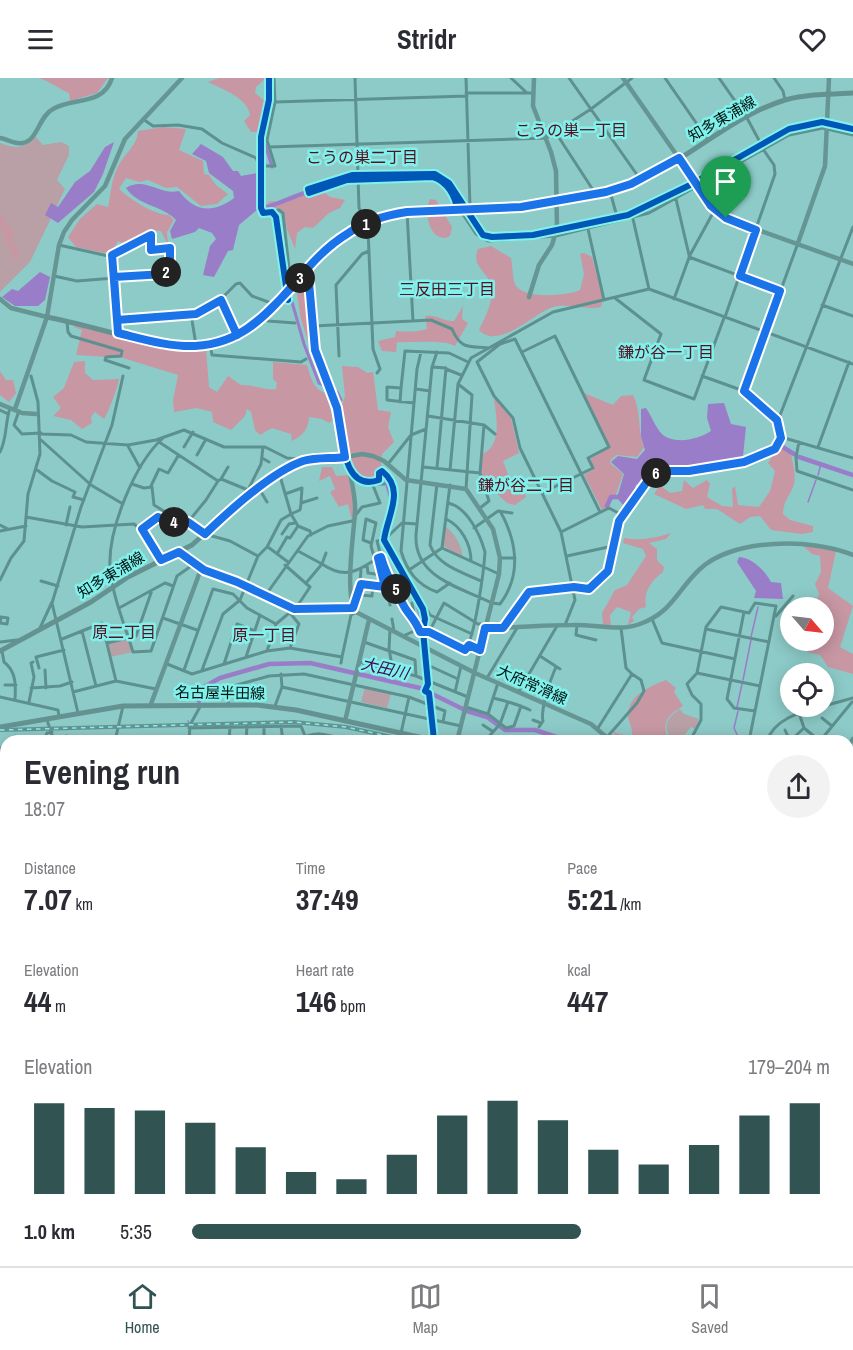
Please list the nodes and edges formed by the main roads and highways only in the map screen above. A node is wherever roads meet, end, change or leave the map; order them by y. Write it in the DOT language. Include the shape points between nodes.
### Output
graph roads {
  1 [pos="853,93"];
  2 [pos="308,271"];
  3 [pos="47,316"];
  4 [pos="1,651"];
  5 [pos="0,727"];
  6 [pos="410,735"];
  1 -- 2 [label="main road, 知多東浦線" via="785,100 640,179 610,191 521,207 407,212 367,224 336,242"];
  2 -- 3 [label="main road, 知多東浦線" via="263,318 237,335 210,344 166,344"];
  2 -- 4 [label="main road, 知多東浦線" via="318,362 339,416 345,457 309,460 280,474 179,552 128,576"];
  5 -- 6 [label="main road, 名古屋半田線" via="123,706 228,705 275,706 381,732"];
}
